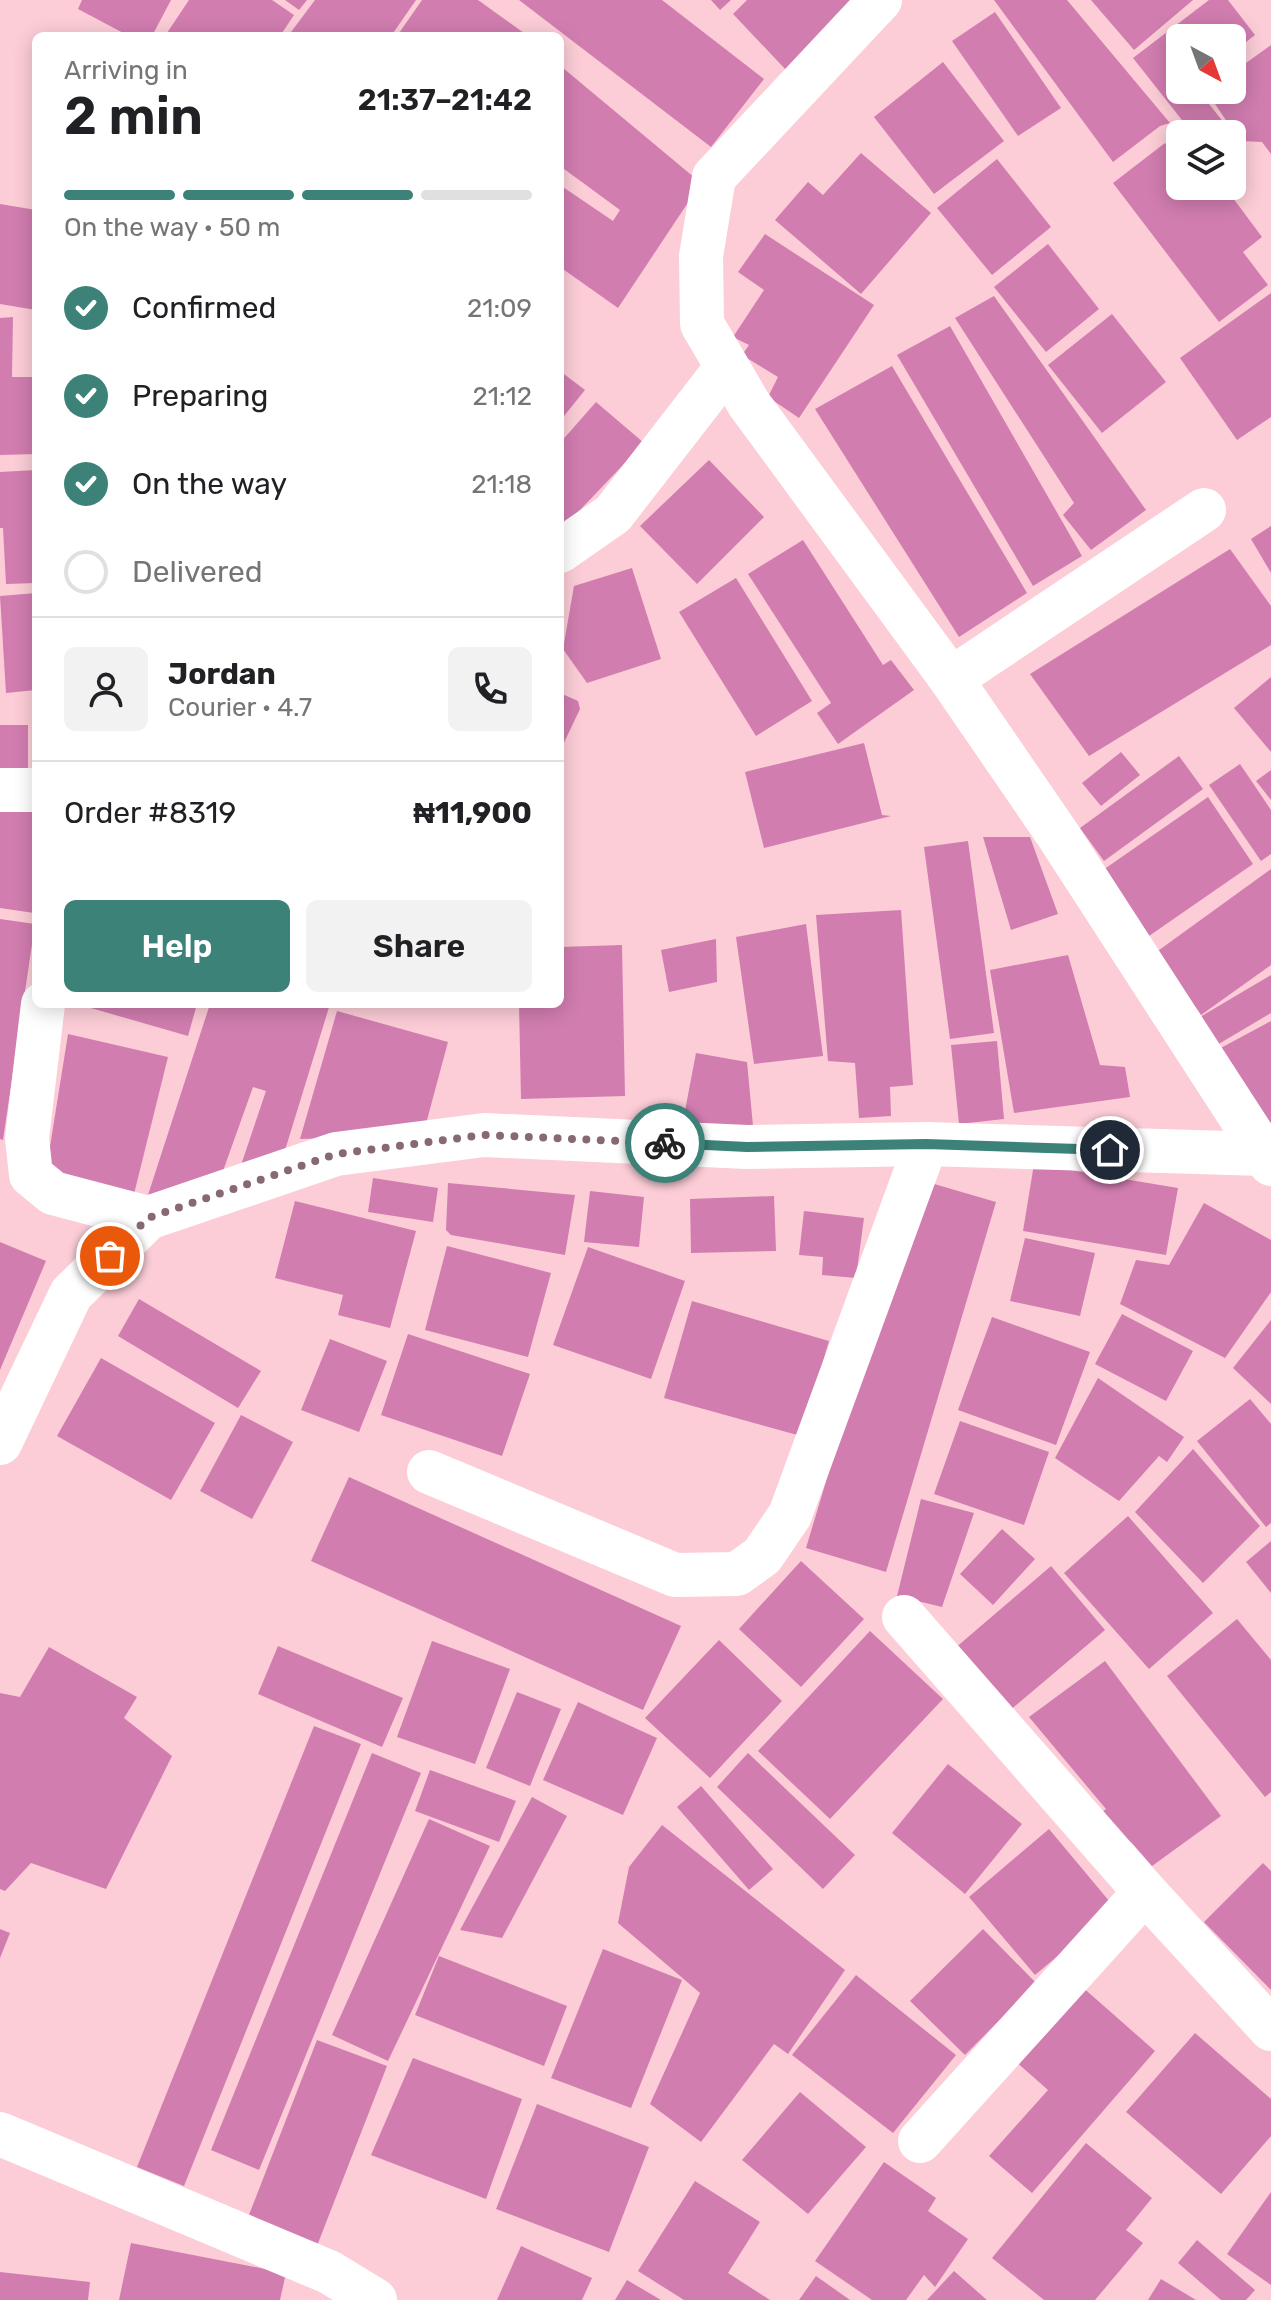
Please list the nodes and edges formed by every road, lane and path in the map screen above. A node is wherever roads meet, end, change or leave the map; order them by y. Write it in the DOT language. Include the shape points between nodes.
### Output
graph roads {
  1 [pos="880,0"];
  2 [pos="727,367"];
  3 [pos="1204,510"];
  4 [pos="564,548"];
  5 [pos="951,679"];
  6 [pos="0,790"];
  7 [pos="32,790"];
  8 [pos="43,1008"];
  9 [pos="926,1144"];
  10 [pos="1269,1157"];
  11 [pos="148,1218"];
  12 [pos="0,1443"];
  13 [pos="429,1472"];
  14 [pos="904,1617"];
  15 [pos="1145,1892"];
  16 [pos="1271,2029"];
  17 [pos="0,2134"];
  18 [pos="920,2141"];
  19 [pos="375,2300"];
  1 -- 2 [label="street" via="714,177 701,256 702,324"];
  2 -- 4 [label="street" via="613,514"];
  2 -- 5 [label="street"];
  3 -- 5 [label="street"];
  5 -- 10 [label="street"];
  6 -- 7 [label="street"];
  8 -- 11 [label="street" via="27,1138 31,1175 53,1193"];
  9 -- 10 [label="street"];
  9 -- 11 [label="street" via="747,1147 484,1135 336,1154"];
  9 -- 13 [label="street" via="790,1515 762,1556 737,1574 675,1575"];
  11 -- 12 [label="street" via="71,1294"];
  14 -- 15 [label="street"];
  15 -- 16 [label="street"];
  15 -- 18 [label="street"];
  17 -- 19 [label="street" via="329,2272"];
}
